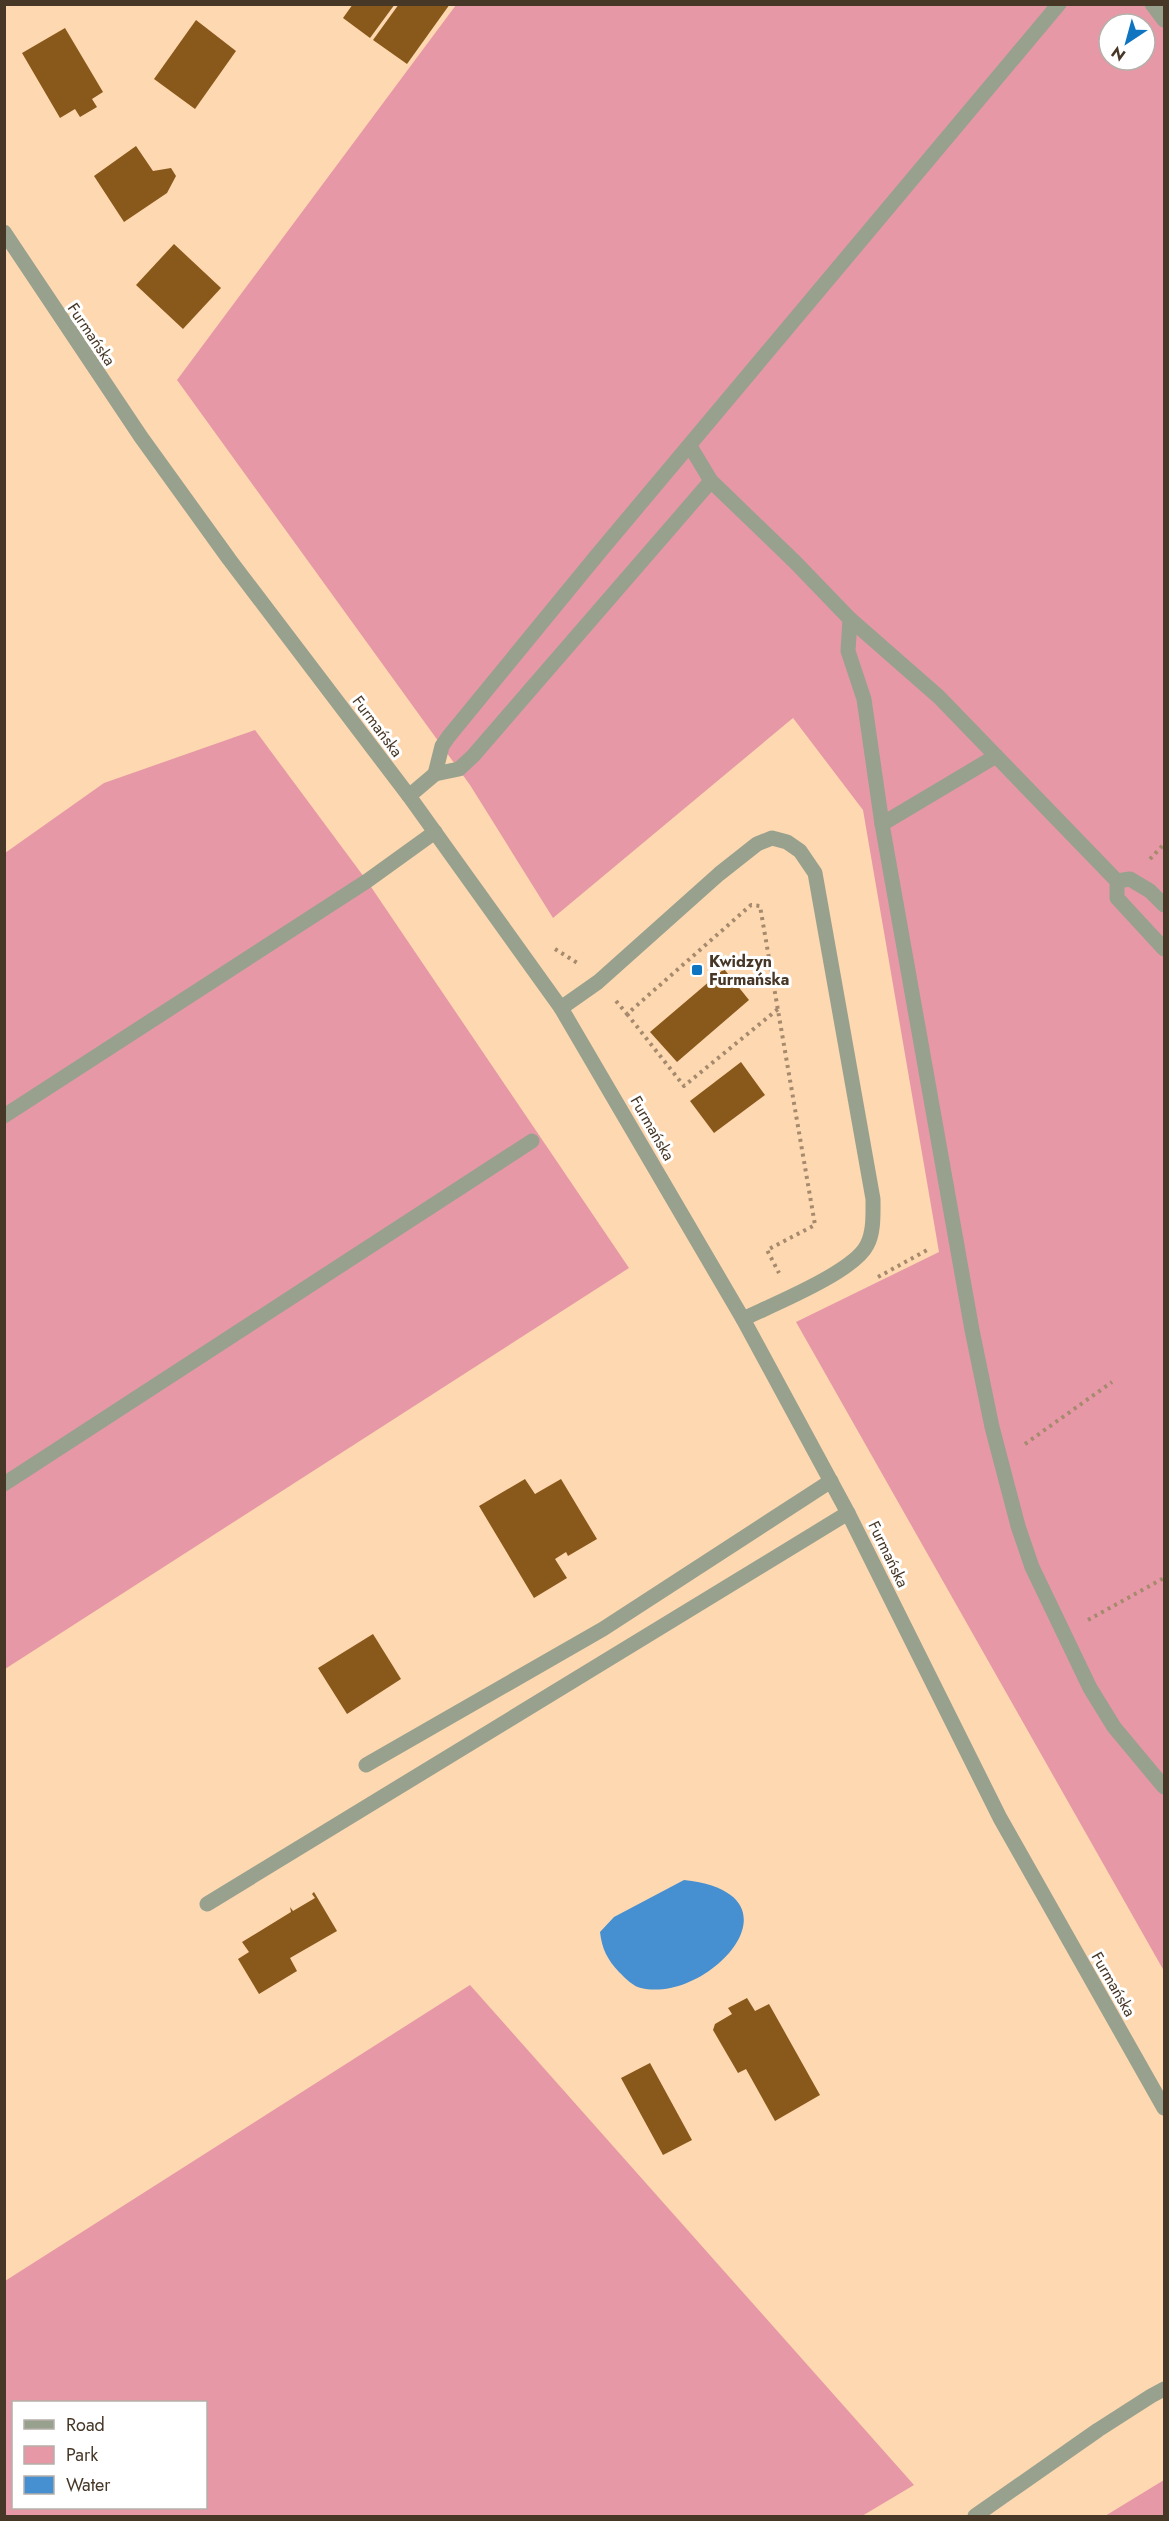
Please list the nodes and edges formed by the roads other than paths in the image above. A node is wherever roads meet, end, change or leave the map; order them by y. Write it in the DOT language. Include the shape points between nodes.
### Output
graph roads {
  1 [pos="1059,4"];
  2 [pos="1152,4"];
  3 [pos="1164,20"];
  4 [pos="4,232"];
  5 [pos="690,446"];
  6 [pos="711,481"];
  7 [pos="850,620"];
  8 [pos="996,756"];
  9 [pos="435,774"];
  10 [pos="409,796"];
  11 [pos="882,824"];
  12 [pos="435,832"];
  13 [pos="1117,881"];
  14 [pos="1164,906"];
  15 [pos="1164,949"];
  16 [pos="561,1008"];
  17 [pos="4,1116"];
  18 [pos="532,1142"];
  19 [pos="743,1319"];
  20 [pos="831,1481"];
  21 [pos="4,1484"];
  22 [pos="848,1513"];
  23 [pos="366,1765"];
  24 [pos="1164,1787"];
  25 [pos="207,1904"];
  26 [pos="1164,2108"];
  27 [pos="1164,2389"];
  28 [pos="975,2517"];
  1 -- 5 [label="street"];
  2 -- 3 [label="street"];
  4 -- 10 [label="street, Furmańska" via="148,447"];
  5 -- 6 [label="street"];
  5 -- 9 [label="street" via="449,736 442,746"];
  6 -- 7 [label="street"];
  6 -- 9 [label="street" via="473,756 459,769"];
  7 -- 8 [label="street" via="939,697"];
  7 -- 11 [label="street" via="848,651 864,699"];
  8 -- 11 [label="street"];
  8 -- 13 [label="street"];
  9 -- 10 [label="street"];
  10 -- 12 [label="street, Furmańska"];
  11 -- 24 [label="street" via="972,1330 1018,1526 1032,1567 1114,1727"];
  12 -- 16 [label="street, Furmańska"];
  12 -- 17 [label="street" via="367,881"];
  13 -- 14 [label="street" via="1130,879 1150,891"];
  13 -- 15 [label="street" via="1117,898"];
  16 -- 19 [label="street, Furmańska"];
  16 -- 19 [label="street" via="598,982 757,844 772,838 787,842 800,851 815,873 873,1199 873,1219 860,1256 835,1274"];
  18 -- 21 [label="street"];
  19 -- 20 [label="street, Furmańska"];
  20 -- 22 [label="street, Furmańska"];
  20 -- 23 [label="street" via="603,1629"];
  22 -- 25 [label="street"];
  22 -- 26 [label="street, Furmańska" via="1000,1818"];
  27 -- 28 [label="street" via="1098,2430"];
}
